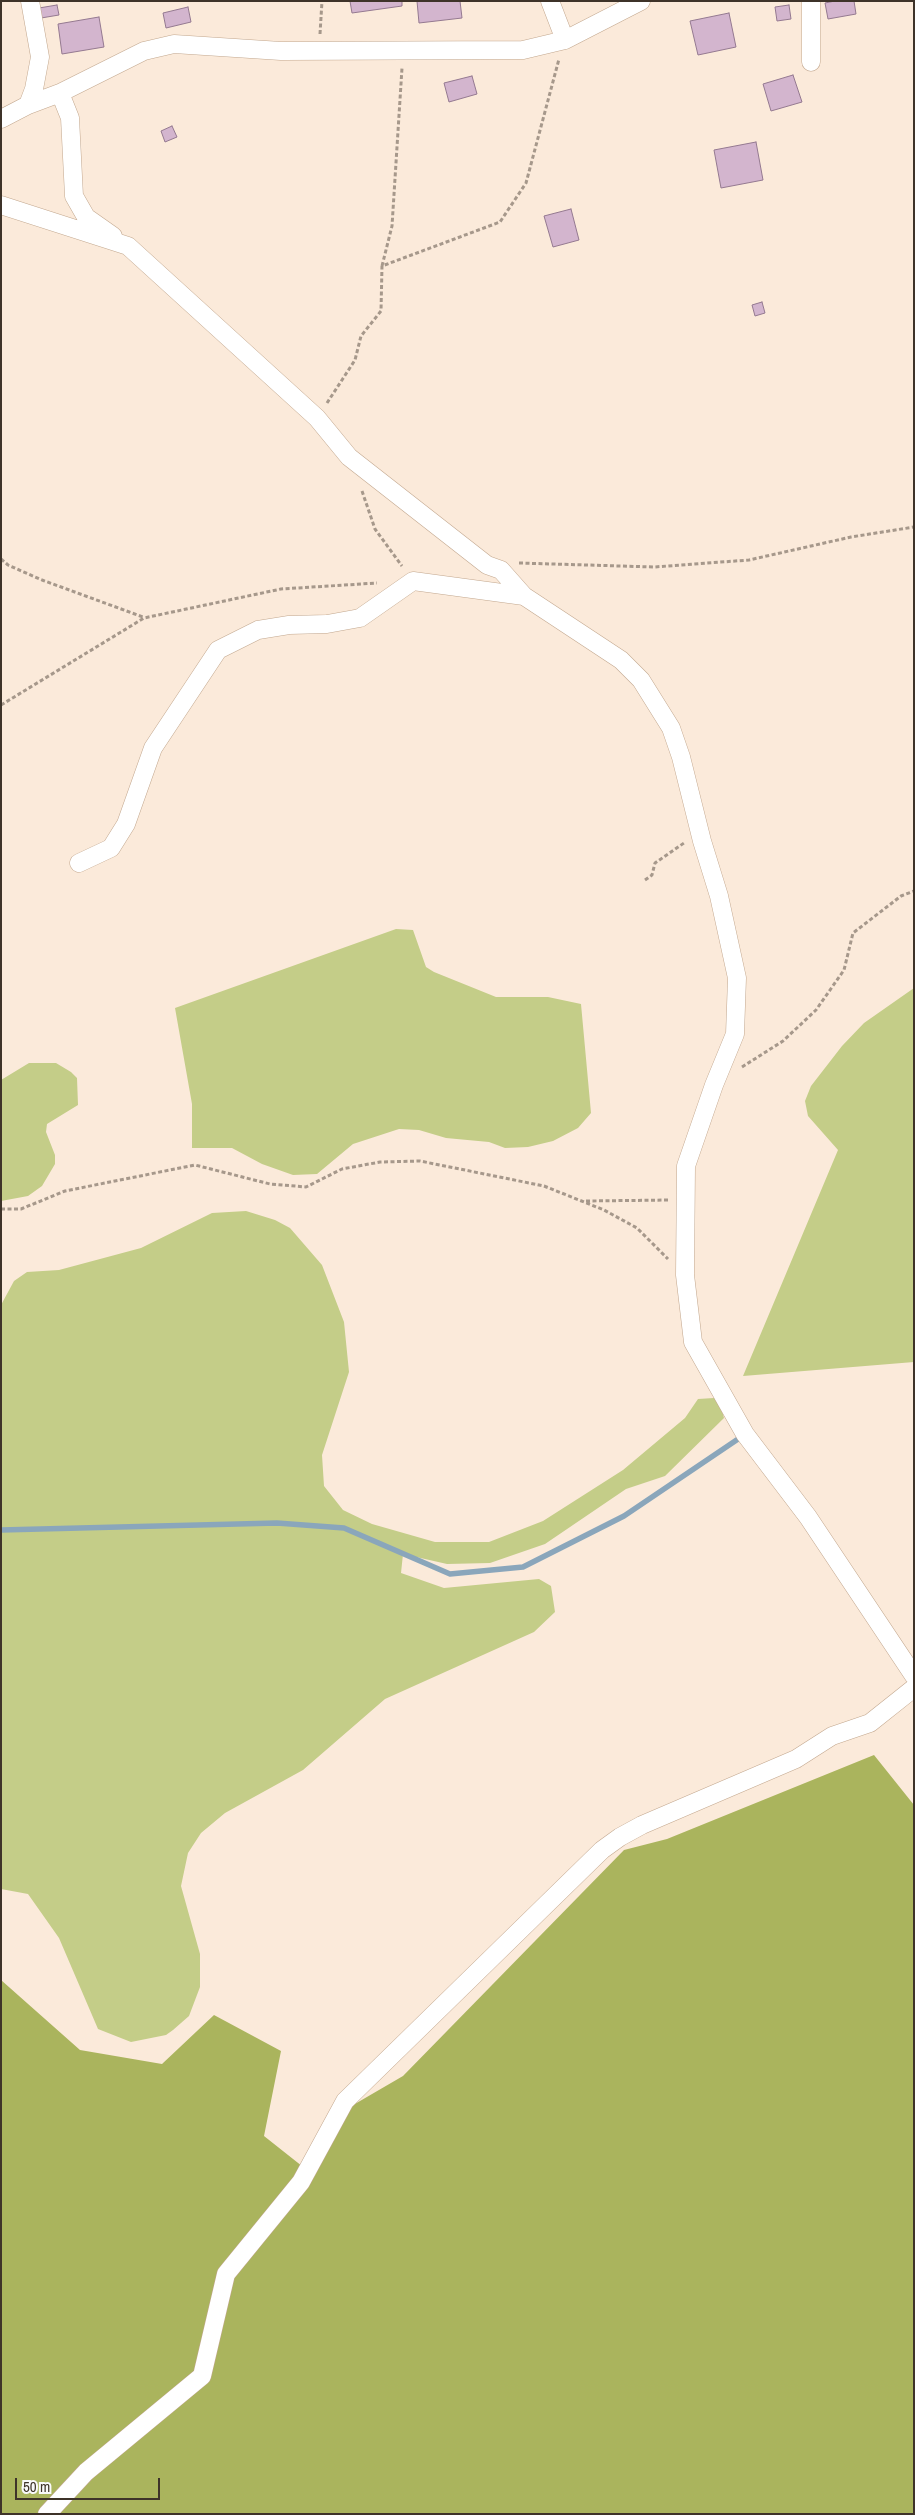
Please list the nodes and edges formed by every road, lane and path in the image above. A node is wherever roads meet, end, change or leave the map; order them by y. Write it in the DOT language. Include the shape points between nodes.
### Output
graph roads {
  1 [pos="30,1"];
  2 [pos="322,1"];
  3 [pos="550,1"];
  4 [pos="642,1"];
  5 [pos="811,1"];
  6 [pos="565,40"];
  7 [pos="404,48"];
  8 [pos="320,50"];
  9 [pos="811,62"];
  10 [pos="60,93"];
  11 [pos="28,105"];
  12 [pos="1,119"];
  13 [pos="1,205"];
  14 [pos="128,246"];
  15 [pos="382,266"];
  16 [pos="317,418"];
  17 [pos="349,457"];
  18 [pos="914,527"];
  19 [pos="1,559"];
  20 [pos="501,570"];
  21 [pos="413,581"];
  22 [pos="524,596"];
  23 [pos="144,618"];
  24 [pos="1,705"];
  25 [pos="702,841"];
  26 [pos="79,864"];
  27 [pos="645,880"];
  28 [pos="914,891"];
  29 [pos="714,1085"];
  30 [pos="583,1201"];
  31 [pos="686,1202"];
  32 [pos="1,1209"];
  33 [pos="684,1275"];
  34 [pos="914,1676"];
  35 [pos="914,1688"];
  36 [pos="47,2514"];
  1 -- 11 [label="street" via="40,57"];
  2 -- 8 [label="path"];
  3 -- 6 [label="street"];
  4 -- 6 [label="street"];
  5 -- 9 [label="street"];
  6 -- 7 [label="street" via="523,50"];
  6 -- 15 [label="path" via="526,183 500,222"];
  7 -- 8 [label="street"];
  7 -- 15 [label="path" via="392,226"];
  8 -- 10 [label="street" via="281,51 174,44 144,51"];
  10 -- 11 [label="street"];
  10 -- 14 [label="street" via="70,118 74,196 86,217"];
  11 -- 12 [label="street"];
  13 -- 14 [label="street"];
  14 -- 16 [label="street"];
  15 -- 16 [label="path" via="381,311 361,336 354,360"];
  16 -- 17 [label="street"];
  17 -- 20 [label="street" via="487,565"];
  17 -- 21 [label="path" via="375,529"];
  18 -- 20 [label="path" via="851,537 749,560 654,566 512,563"];
  19 -- 23 [label="path" via="42,580"];
  20 -- 22 [label="street"];
  21 -- 22 [label="street"];
  21 -- 23 [label="path" via="281,589"];
  21 -- 26 [label="street" via="360,618 258,630 218,650 153,748 126,824 111,848"];
  22 -- 25 [label="street" via="621,660 641,680 671,728"];
  23 -- 24 [label="path"];
  25 -- 27 [label="path" via="686,842 666,854 655,863 652,875"];
  25 -- 29 [label="street" via="720,896 737,978 734,1034"];
  28 -- 29 [label="path" via="901,896 853,933 844,970 816,1010 783,1041"];
  29 -- 31 [label="street" via="686,1166"];
  30 -- 31 [label="path" via="662,1199"];
  30 -- 32 [label="path" via="544,1186 420,1161 380,1162 342,1169 306,1186 270,1184 195,1166 65,1191 21,1209"];
  30 -- 33 [label="path" via="637,1228"];
  31 -- 33 [label="street"];
  33 -- 34 [label="street" via="693,1342 745,1434 808,1518"];
  35 -- 36 [label="street" via="870,1723 832,1736 796,1759 620,1836 565,1884 345,2101 301,2182 226,2274 202,2376 86,2472"];
}
